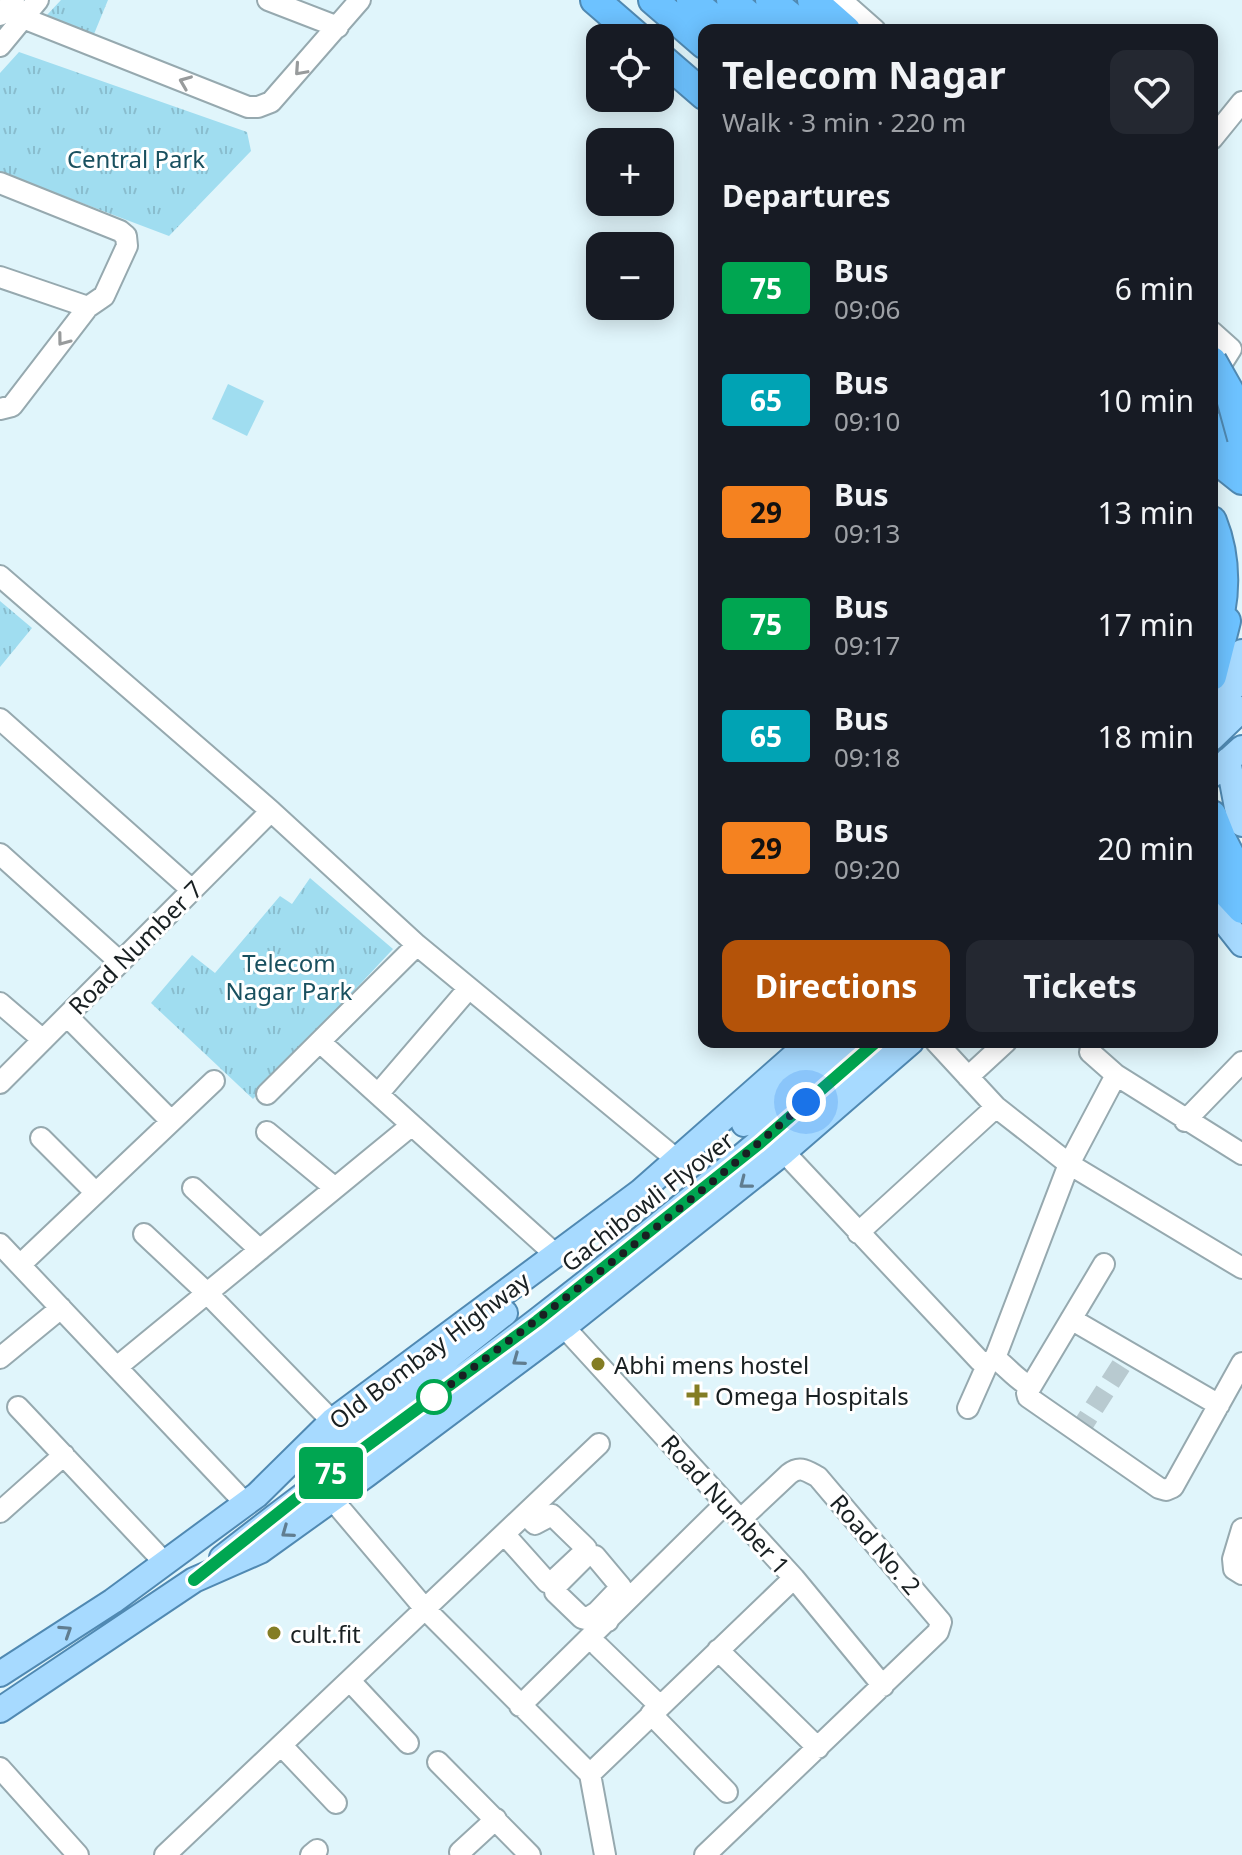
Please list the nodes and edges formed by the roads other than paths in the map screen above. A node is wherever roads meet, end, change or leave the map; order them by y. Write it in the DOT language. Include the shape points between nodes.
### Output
graph roads {
  1 [pos="38,0"];
  2 [pos="268,0"];
  3 [pos="360,0"];
  4 [pos="595,0"];
  5 [pos="653,0"];
  6 [pos="691,0"];
  7 [pos="731,0"];
  8 [pos="770,0"];
  9 [pos="812,0"];
  10 [pos="841,0"];
  11 [pos="8,9"];
  12 [pos="623,24"];
  13 [pos="720,24"];
  14 [pos="758,24"];
  15 [pos="800,24"];
  16 [pos="839,24"];
  17 [pos="868,24"];
  18 [pos="338,27"];
  19 [pos="698,39"];
  20 [pos="0,46"];
  21 [pos="674,69"];
  22 [pos="698,90"];
  23 [pos="1242,103"];
  24 [pos="1218,132"];
  25 [pos="0,183"];
  26 [pos="0,277"];
  27 [pos="88,307"];
  28 [pos="1228,350"];
  29 [pos="1218,368"];
  30 [pos="1218,396"];
  31 [pos="0,409"];
  32 [pos="1242,417"];
  33 [pos="1218,431"];
  34 [pos="1242,438"];
  35 [pos="1242,451"];
  36 [pos="1218,461"];
  37 [pos="1242,480"];
  38 [pos="1218,481"];
  39 [pos="1242,499"];
  40 [pos="1218,536"];
  41 [pos="1242,559"];
  42 [pos="0,576"];
  43 [pos="1218,616"];
  44 [pos="1242,652"];
  45 [pos="1218,654"];
  46 [pos="1218,673"];
  47 [pos="1242,679"];
  48 [pos="1218,702"];
  49 [pos="1242,709"];
  50 [pos="0,719"];
  51 [pos="1218,732"];
  52 [pos="1227,761"];
  53 [pos="271,811"];
  54 [pos="1242,824"];
  55 [pos="1218,830"];
  56 [pos="0,854"];
  57 [pos="1218,878"];
  58 [pos="1242,879"];
  59 [pos="192,890"];
  60 [pos="1242,909"];
  61 [pos="1218,914"];
  62 [pos="1242,944"];
  63 [pos="417,945"];
  64 [pos="120,962"];
  65 [pos="469,988"];
  66 [pos="0,1003"];
  67 [pos="67,1016"];
  68 [pos="43,1040"];
  69 [pos="320,1042"];
  70 [pos="803,1048"];
  71 [pos="833,1048"];
  72 [pos="869,1048"];
  73 [pos="904,1048"];
  74 [pos="941,1048"];
  75 [pos="999,1048"];
  76 [pos="1090,1052"];
  77 [pos="1242,1062"];
  78 [pos="1116,1075"];
  79 [pos="968,1077"];
  80 [pos="214,1081"];
  81 [pos="0,1083"];
  82 [pos="267,1094"];
  83 [pos="378,1094"];
  84 [pos="996,1107"];
  85 [pos="171,1121"];
  86 [pos="1185,1121"];
  87 [pos="412,1125"];
  88 [pos="267,1132"];
  89 [pos="41,1138"];
  90 [pos="784,1152"];
  91 [pos="1242,1154"];
  92 [pos="676,1159"];
  93 [pos="1069,1164"];
  94 [pos="193,1188"];
  95 [pos="335,1188"];
  96 [pos="96,1193"];
  97 [pos="858,1233"];
  98 [pos="144,1234"];
  99 [pos="0,1244"];
  100 [pos="260,1250"];
  101 [pos="556,1255"];
  102 [pos="1104,1264"];
  103 [pos="20,1265"];
  104 [pos="1242,1268"];
  105 [pos="207,1293"];
  106 [pos="61,1308"];
  107 [pos="1071,1319"];
  108 [pos="564,1327"];
  109 [pos="0,1358"];
  110 [pos="996,1363"];
  111 [pos="1242,1363"];
  112 [pos="117,1367"];
  113 [pos="1032,1382"];
  114 [pos="1219,1405"];
  115 [pos="18,1407"];
  116 [pos="968,1408"];
  117 [pos="332,1421"];
  118 [pos="599,1444"];
  119 [pos="64,1455"];
  120 [pos="313,1486"];
  121 [pos="251,1499"];
  122 [pos="725,1504"];
  123 [pos="0,1512"];
  124 [pos="530,1520"];
  125 [pos="740,1520"];
  126 [pos="1242,1529"];
  127 [pos="510,1541"];
  128 [pos="164,1562"];
  129 [pos="1242,1574"];
  130 [pos="794,1578"];
  131 [pos="426,1610"];
  132 [pos="598,1646"];
  133 [pos="718,1650"];
  134 [pos="0,1674"];
  135 [pos="350,1681"];
  136 [pos="883,1686"];
  137 [pos="520,1706"];
  138 [pos="0,1710"];
  139 [pos="655,1710"];
  140 [pos="408,1743"];
  141 [pos="282,1746"];
  142 [pos="818,1748"];
  143 [pos="438,1762"];
  144 [pos="0,1768"];
  145 [pos="590,1774"];
  146 [pos="727,1792"];
  147 [pos="336,1803"];
  148 [pos="496,1819"];
  149 [pos="460,1852"];
  150 [pos="604,1854"];
  151 [pos="78,1855"];
  152 [pos="165,1855"];
  153 [pos="530,1855"];
  154 [pos="705,1855"];
  1 -- 11 [label="street"];
  2 -- 18 [label="street"];
  3 -- 18 [label="street"];
  4 -- 12 [label="highway"];
  5 -- 19 [label="highway"];
  6 -- 13 [label="highway"];
  7 -- 14 [label="highway"];
  8 -- 15 [label="highway"];
  9 -- 16 [label="highway"];
  10 -- 17 [label="street"];
  18 -- 11 [label="street, one-way" via="271,102 248,107"];
  11 -- 20 [label="street"];
  21 -- 22 [label="highway"];
  23 -- 24 [label="street"];
  25 -- 27 [label="street" via="126,236 127,246 104,296"];
  26 -- 27 [label="street"];
  27 -- 31 [label="street, one-way" via="12,406"];
  28 -- 29 [label="street"];
  28 -- 34 [label="highway, bridge" via="1229,391"];
  30 -- 32 [label="highway"];
  33 -- 35 [label="highway"];
  36 -- 37 [label="highway"];
  38 -- 39 [label="highway"];
  40 -- 43 [label="highway" via="1223,570"];
  41 -- 45 [label="highway"];
  42 -- 53 [label="street"];
  44 -- 46 [label="main road"];
  47 -- 48 [label="main road"];
  49 -- 51 [label="main road"];
  50 -- 59 [label="street"];
  52 -- 54 [label="main road"];
  53 -- 59 [label="street, Road Number 7"];
  53 -- 63 [label="street"];
  55 -- 58 [label="highway"];
  56 -- 64 [label="street"];
  57 -- 60 [label="highway"];
  59 -- 64 [label="street, Road Number 7"];
  61 -- 62 [label="main road"];
  63 -- 65 [label="street"];
  63 -- 69 [label="street"];
  64 -- 67 [label="street, Road Number 7"];
  65 -- 83 [label="street"];
  65 -- 92 [label="street"];
  66 -- 68 [label="street"];
  67 -- 68 [label="street, Road Number 7"];
  67 -- 85 [label="street"];
  68 -- 81 [label="street, Road Number 7"];
  69 -- 82 [label="street"];
  69 -- 83 [label="street"];
  70 -- 92 [label="main road, Old Bombay Highway"];
  71 -- 120 [label="main road, Gachibowli Flyover" via="677,1180 416,1383"];
  72 -- 120 [label="main road, Gachibowli Flyover" via="749,1152 537,1321"];
  73 -- 90 [label="main road"];
  74 -- 79 [label="street"];
  75 -- 79 [label="street"];
  76 -- 78 [label="street"];
  77 -- 86 [label="street"];
  78 -- 86 [label="street"];
  78 -- 93 [label="street"];
  79 -- 84 [label="street"];
  80 -- 85 [label="street"];
  83 -- 87 [label="street"];
  84 -- 93 [label="street"];
  84 -- 97 [label="street"];
  85 -- 96 [label="street"];
  86 -- 91 [label="street"];
  87 -- 95 [label="street"];
  87 -- 101 [label="street"];
  88 -- 95 [label="street"];
  89 -- 96 [label="street"];
  90 -- 97 [label="street"];
  90 -- 108 [label="main road, one-way"];
  92 -- 101 [label="main road, Old Bombay Highway"];
  93 -- 104 [label="street"];
  93 -- 110 [label="street"];
  94 -- 100 [label="street"];
  95 -- 100 [label="street"];
  96 -- 103 [label="street"];
  97 -- 110 [label="street" via="980,1361"];
  98 -- 105 [label="street"];
  99 -- 103 [label="street"];
  100 -- 105 [label="street"];
  101 -- 117 [label="main road, Old Bombay Highway"];
  102 -- 107 [label="street"];
  103 -- 106 [label="street"];
  105 -- 112 [label="street"];
  105 -- 117 [label="street"];
  106 -- 109 [label="street"];
  106 -- 112 [label="street"];
  107 -- 113 [label="street"];
  107 -- 114 [label="street"];
  108 -- 120 [label="main road, one-way"];
  108 -- 122 [label="street, Road Number 1"];
  110 -- 113 [label="street"];
  110 -- 116 [label="street"];
  111 -- 114 [label="street"];
  112 -- 121 [label="street"];
  113 -- 114 [label="street" via="1028,1397 1166,1490 1173,1487"];
  115 -- 119 [label="street"];
  117 -- 121 [label="main road, Old Bombay Highway"];
  118 -- 124 [label="street"];
  119 -- 123 [label="street"];
  119 -- 128 [label="street"];
  120 -- 121 [label="main road, Gachibowli Flyover"];
  120 -- 131 [label="street"];
  120 -- 138 [label="main road, Gachibowli Flyover, one-way" via="194,1580"];
  121 -- 128 [label="main road, Old Bombay Highway"];
  122 -- 125 [label="street, Road Number 1"];
  122 -- 137 [label="street" via="602,1616"];
  124 -- 127 [label="street"];
  124 -- 127 [label="street" via="552,1515 586,1548 584,1552 547,1582"];
  125 -- 130 [label="street, Road Number 1"];
  125 -- 136 [label="street, Road No. 2" via="795,1469 805,1469 818,1477 936,1613 941,1622 938,1632"];
  126 -- 129 [label="street" via="1233,1559 1234,1569"];
  127 -- 131 [label="street"];
  134 -- 128 [label="main road, Old Bombay Highway, one-way"];
  130 -- 133 [label="street"];
  130 -- 136 [label="street, Road Number 1"];
  131 -- 135 [label="street"];
  131 -- 137 [label="street"];
  132 -- 139 [label="street"];
  133 -- 139 [label="street"];
  133 -- 142 [label="street"];
  135 -- 140 [label="street"];
  135 -- 141 [label="street"];
  136 -- 142 [label="street"];
  137 -- 145 [label="street"];
  139 -- 145 [label="street"];
  139 -- 146 [label="street"];
  141 -- 147 [label="street"];
  141 -- 152 [label="street"];
  142 -- 154 [label="street"];
  143 -- 148 [label="street"];
  144 -- 151 [label="street"];
  145 -- 150 [label="street"];
  148 -- 149 [label="street"];
  148 -- 153 [label="street"];
}
